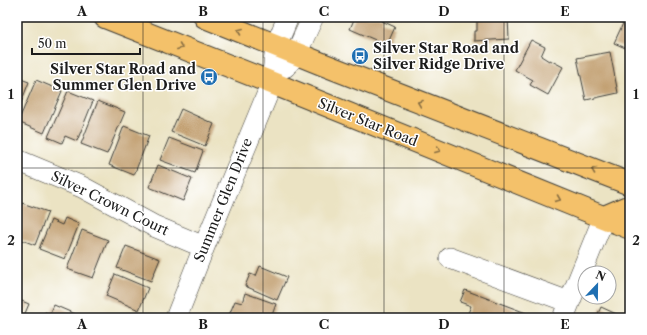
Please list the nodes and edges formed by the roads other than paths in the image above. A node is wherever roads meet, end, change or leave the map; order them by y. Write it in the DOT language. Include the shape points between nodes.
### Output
graph roads {
  1 [pos="105,17"];
  2 [pos="205,17"];
  3 [pos="288,17"];
  4 [pos="313,17"];
  5 [pos="276,46"];
  6 [pos="296,54"];
  7 [pos="272,83"];
  8 [pos="17,160"];
  9 [pos="630,184"];
  10 [pos="630,207"];
  11 [pos="604,217"];
  12 [pos="630,228"];
  13 [pos="204,246"];
  14 [pos="450,258"];
  15 [pos="566,310"];
  16 [pos="176,318"];
  1 -- 7 [label="main road, Silver Star Road, one-way"];
  5 -- 2 [label="main road, one-way"];
  3 -- 5 [label="street"];
  4 -- 6 [label="street"];
  5 -- 6 [label="main road"];
  5 -- 7 [label="street"];
  6 -- 7 [label="street"];
  9 -- 6 [label="main road, one-way"];
  7 -- 11 [label="main road, Silver Star Road, one-way"];
  7 -- 13 [label="street, Summer Glen Drive"];
  8 -- 13 [label="street, Silver Crown Court" via="82,187 154,226"];
  10 -- 11 [label="main road"];
  11 -- 12 [label="main road, Silver Star Road"];
  11 -- 15 [label="street"];
  13 -- 16 [label="street, Summer Glen Drive"];
  14 -- 15 [label="street"];
}
